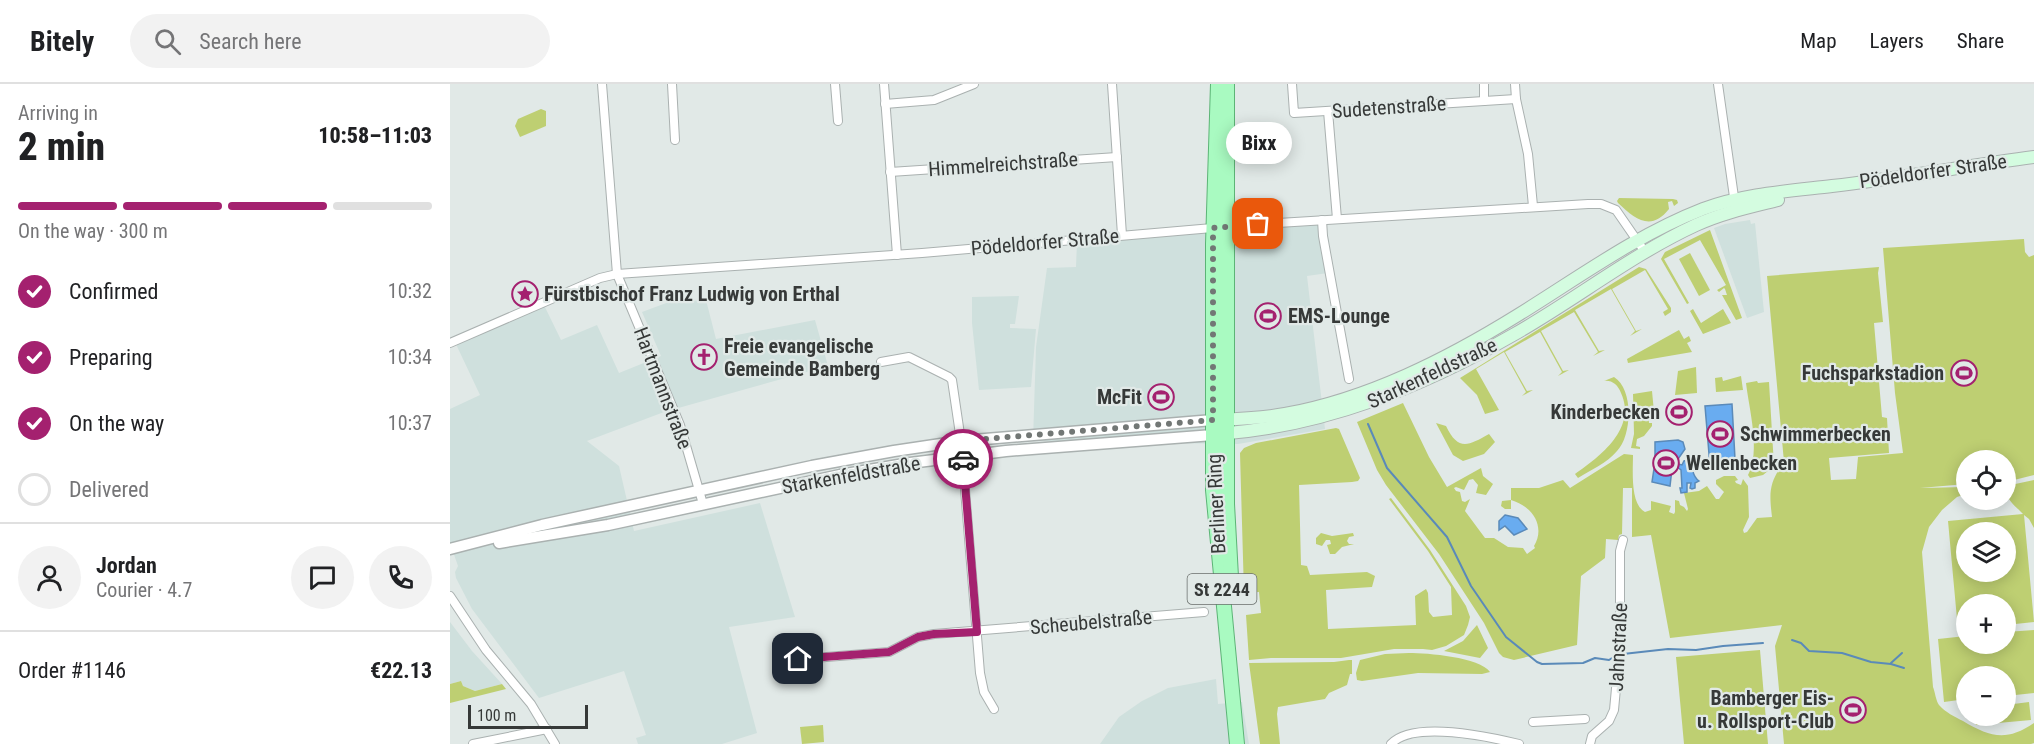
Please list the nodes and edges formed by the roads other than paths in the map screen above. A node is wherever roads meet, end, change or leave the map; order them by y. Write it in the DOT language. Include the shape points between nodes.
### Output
graph roads {
  1 [pos="602,84"];
  2 [pos="672,84"];
  3 [pos="835,84"];
  4 [pos="884,84"];
  5 [pos="974,84"];
  6 [pos="1112,84"];
  7 [pos="1218,84"];
  8 [pos="1227,84"];
  9 [pos="1292,84"];
  10 [pos="1484,84"];
  11 [pos="1515,84"];
  12 [pos="1718,84"];
  13 [pos="1516,99"];
  14 [pos="1484,101"];
  15 [pos="885,104"];
  16 [pos="1328,111"];
  17 [pos="838,121"];
  18 [pos="675,140"];
  19 [pos="2034,156"];
  20 [pos="1117,157"];
  21 [pos="890,172"];
  22 [pos="1735,205"];
  23 [pos="1533,206"];
  24 [pos="1336,219"];
  25 [pos="1322,220"];
  26 [pos="1220,227"];
  27 [pos="1122,235"];
  28 [pos="1637,240"];
  29 [pos="1645,252"];
  30 [pos="897,255"];
  31 [pos="617,274"];
  32 [pos="1505,323"];
  33 [pos="1512,335"];
  34 [pos="450,343"];
  35 [pos="881,362"];
  36 [pos="1349,379"];
  37 [pos="1228,426"];
  38 [pos="1213,428"];
  39 [pos="961,441"];
  40 [pos="962,456"];
  41 [pos="699,492"];
  42 [pos="703,504"];
  43 [pos="1623,540"];
  44 [pos="463,546"];
  45 [pos="450,549"];
  46 [pos="450,596"];
  47 [pos="1204,612"];
  48 [pos="977,632"];
  49 [pos="789,660"];
  50 [pos="994,709"];
  51 [pos="1586,719"];
  52 [pos="1533,722"];
  53 [pos="547,729"];
  54 [pos="473,744"];
  55 [pos="555,744"];
  56 [pos="1237,744"];
  57 [pos="1245,744"];
  58 [pos="1391,744"];
  59 [pos="1519,744"];
  60 [pos="1590,744"];
  1 -- 31 [label="street, Hartmannstraße"];
  2 -- 18 [label="street"];
  3 -- 17 [label="street"];
  4 -- 15 [label="street"];
  5 -- 15 [label="street" via="934,100"];
  6 -- 20 [label="street"];
  7 -- 26 [label="main road, Berliner Ring / St 2244"];
  8 -- 26 [label="main road, Berliner Ring / St 2244"];
  9 -- 16 [label="street, Sudetenstraße" via="1294,114"];
  10 -- 14 [label="street"];
  11 -- 13 [label="street"];
  12 -- 22 [label="street"];
  13 -- 14 [label="street, Sudetenstraße"];
  13 -- 23 [label="street" via="1528,154"];
  14 -- 16 [label="street, Sudetenstraße"];
  15 -- 21 [label="street"];
  16 -- 24 [label="street"];
  19 -- 22 [label="main road, Pödeldorfer Straße" via="1805,188"];
  20 -- 21 [label="street, Himmelreichstraße"];
  20 -- 27 [label="street"];
  21 -- 30 [label="street"];
  22 -- 28 [label="main road, Pödeldorfer Straße" via="1704,208"];
  22 -- 29 [label="main road, Pödeldorfer Straße"];
  23 -- 24 [label="street, Pödeldorfer Straße"];
  23 -- 28 [label="street, Pödeldorfer Straße" via="1609,206 1621,215"];
  24 -- 25 [label="street, Pödeldorfer Straße"];
  25 -- 26 [label="street, Pödeldorfer Straße"];
  25 -- 36 [label="street"];
  26 -- 27 [label="street, Pödeldorfer Straße"];
  26 -- 37 [label="main road, Berliner Ring / St 2244"];
  26 -- 38 [label="main road, Berliner Ring / St 2244"];
  27 -- 30 [label="street, Pödeldorfer Straße"];
  28 -- 29 [label="street, Pödeldorfer Straße"];
  28 -- 32 [label="main road, Starkenfeldstraße"];
  29 -- 33 [label="main road, Starkenfeldstraße"];
  30 -- 31 [label="street, Pödeldorfer Straße"];
  31 -- 34 [label="street, Pödeldorfer Straße"];
  31 -- 41 [label="street, Hartmannstraße" via="680,425"];
  32 -- 33 [label="main road, Starkenfeldstraße"];
  32 -- 37 [label="main road, Starkenfeldstraße" via="1413,372 1346,399"];
  33 -- 37 [label="main road, Starkenfeldstraße" via="1408,388 1348,410 1296,424"];
  35 -- 39 [label="street" via="909,357 949,377"];
  37 -- 38 [label="main road, Starkenfeldstraße"];
  37 -- 57 [label="main road, Berliner Ring / St 2244" via="1228,541"];
  38 -- 39 [label="street, Starkenfeldstraße"];
  38 -- 40 [label="street, Starkenfeldstraße"];
  38 -- 56 [label="main road, Berliner Ring / St 2244" via="1215,522"];
  39 -- 40 [label="street"];
  39 -- 41 [label="street, Starkenfeldstraße" via="821,465"];
  40 -- 42 [label="street, Starkenfeldstraße"];
  40 -- 48 [label="street"];
  41 -- 42 [label="street, Hartmannstraße"];
  41 -- 44 [label="street, Starkenfeldstraße"];
  42 -- 44 [label="street, Starkenfeldstraße" via="608,525"];
  43 -- 60 [label="street, Jahnstraße" via="1614,710"];
  44 -- 45 [label="street, Starkenfeldstraße"];
  46 -- 53 [label="street" via="476,637"];
  47 -- 48 [label="street, Scheubelstraße"];
  48 -- 49 [label="street, Scheubelstraße" via="918,637 889,652"];
  48 -- 50 [label="street" via="981,684"];
  51 -- 52 [label="street"];
  53 -- 54 [label="street"];
  53 -- 55 [label="street"];
  58 -- 59 [label="street" via="1416,734 1451,732"];
}
